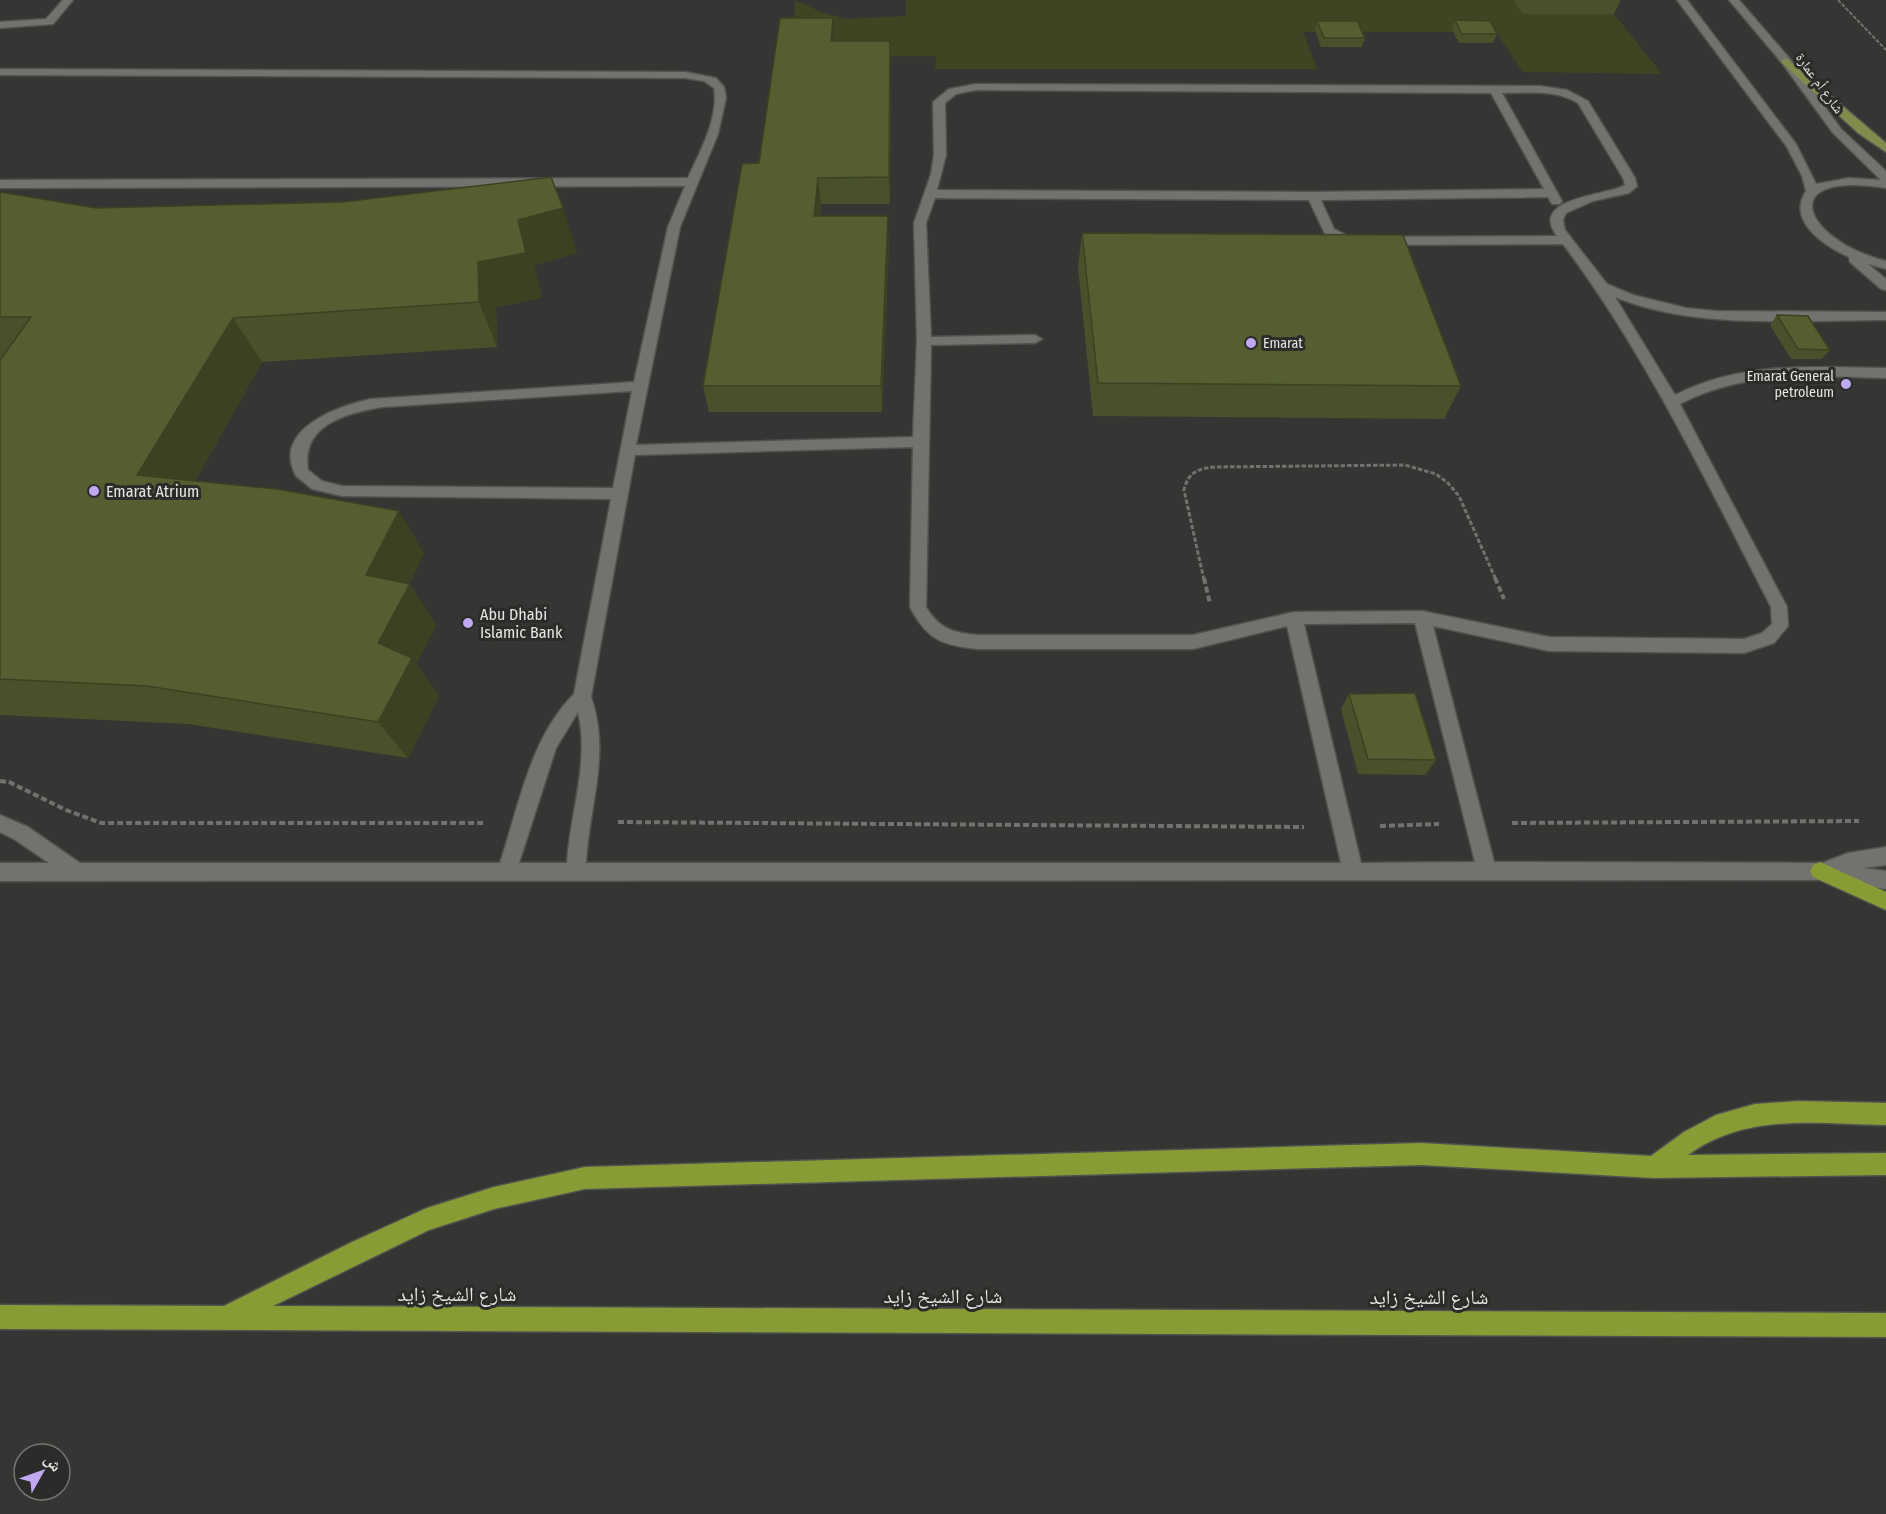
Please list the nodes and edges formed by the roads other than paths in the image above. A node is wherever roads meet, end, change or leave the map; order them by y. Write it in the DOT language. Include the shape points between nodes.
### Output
graph roads {
  1 [pos="68,0"];
  2 [pos="1682,0"];
  3 [pos="1734,0"];
  4 [pos="0,16"];
  5 [pos="23,22"];
  6 [pos="0,25"];
  7 [pos="1786,61"];
  8 [pos="0,72"];
  9 [pos="1495,90"];
  10 [pos="1886,149"];
  11 [pos="1886,178"];
  12 [pos="694,182"];
  13 [pos="0,184"];
  14 [pos="1886,184"];
  15 [pos="1812,192"];
  16 [pos="1551,193"];
  17 [pos="931,194"];
  18 [pos="1313,196"];
  19 [pos="1561,211"];
  20 [pos="1566,240"];
  21 [pos="1834,243"];
  22 [pos="1886,265"];
  23 [pos="1886,286"];
  24 [pos="1602,287"];
  25 [pos="1886,316"];
  26 [pos="1035,339"];
  27 [pos="924,341"];
  28 [pos="1886,373"];
  29 [pos="640,387"];
  30 [pos="1672,402"];
  31 [pos="920,442"];
  32 [pos="628,450"];
  33 [pos="620,494"];
  34 [pos="1422,617"];
  35 [pos="1294,618"];
  36 [pos="582,697"];
  37 [pos="0,823"];
  38 [pos="1886,856"];
  39 [pos="576,870"];
  40 [pos="507,871"];
  41 [pos="1353,871"];
  42 [pos="1487,871"];
  43 [pos="1820,871"];
  44 [pos="0,872"];
  45 [pos="77,872"];
  46 [pos="1886,880"];
  47 [pos="1886,901"];
  48 [pos="1886,1114"];
  49 [pos="1886,1164"];
  50 [pos="1654,1167"];
  51 [pos="0,1317"];
  52 [pos="224,1318"];
  53 [pos="1886,1325"];
  1 -- 5 [label="street" via="49,22"];
  2 -- 15 [label="street" via="1792,146"];
  3 -- 7 [label="street, شارع أم عمارة"];
  4 -- 5 [label="street"];
  5 -- 6 [label="street"];
  7 -- 10 [label="main road"];
  7 -- 11 [label="street, شارع أم عمارة" via="1837,131"];
  8 -- 12 [label="street" via="699,76 712,80 721,95"];
  9 -- 16 [label="street"];
  9 -- 17 [label="street" via="964,88 939,102 940,155"];
  9 -- 19 [label="street" via="1576,96 1629,178 1631,186 1625,190 1589,198"];
  12 -- 13 [label="street"];
  12 -- 29 [label="street" via="674,227"];
  14 -- 15 [label="street" via="1854,180 1836,182"];
  15 -- 21 [label="street" via="1806,200 1806,210 1820,232"];
  16 -- 18 [label="street"];
  16 -- 19 [label="street"];
  17 -- 18 [label="street"];
  17 -- 27 [label="street" via="920,224"];
  18 -- 20 [label="street" via="1329,231 1348,241"];
  19 -- 20 [label="street" via="1557,220"];
  20 -- 24 [label="street"];
  21 -- 22 [label="street"];
  21 -- 23 [label="street"];
  24 -- 25 [label="street" via="1686,312"];
  24 -- 30 [label="street"];
  26 -- 27 [label="street"];
  27 -- 31 [label="street"];
  28 -- 30 [label="street" via="1752,373 1707,383"];
  29 -- 32 [label="street"];
  29 -- 33 [label="street" via="355,406 328,418 309,434 299,453 302,472 317,485 342,491"];
  30 -- 34 [label="street" via="1779,607 1779,626 1768,638 1744,646 1575,646 1523,640"];
  31 -- 32 [label="street"];
  31 -- 35 [label="street" via="918,607 928,626 951,639 1168,643 1217,638"];
  32 -- 33 [label="street"];
  33 -- 36 [label="street"];
  34 -- 35 [label="street"];
  34 -- 42 [label="street"];
  35 -- 41 [label="street"];
  36 -- 39 [label="street" via="593,732 590,783"];
  36 -- 40 [label="street" via="566,712 555,731"];
  37 -- 45 [label="street"];
  38 -- 43 [label="street"];
  39 -- 40 [label="street"];
  39 -- 41 [label="street"];
  40 -- 45 [label="street"];
  41 -- 42 [label="street"];
  42 -- 43 [label="street"];
  43 -- 46 [label="street"];
  43 -- 47 [label="highway"];
  44 -- 45 [label="street"];
  48 -- 50 [label="highway" via="1763,1114 1740,1118 1697,1136"];
  49 -- 50 [label="highway"];
  50 -- 52 [label="highway" via="1421,1154 585,1178 525,1189 406,1228"];
  51 -- 52 [label="highway, شارع الشيخ زايد"];
  52 -- 53 [label="highway, شارع الشيخ زايد"];
}
